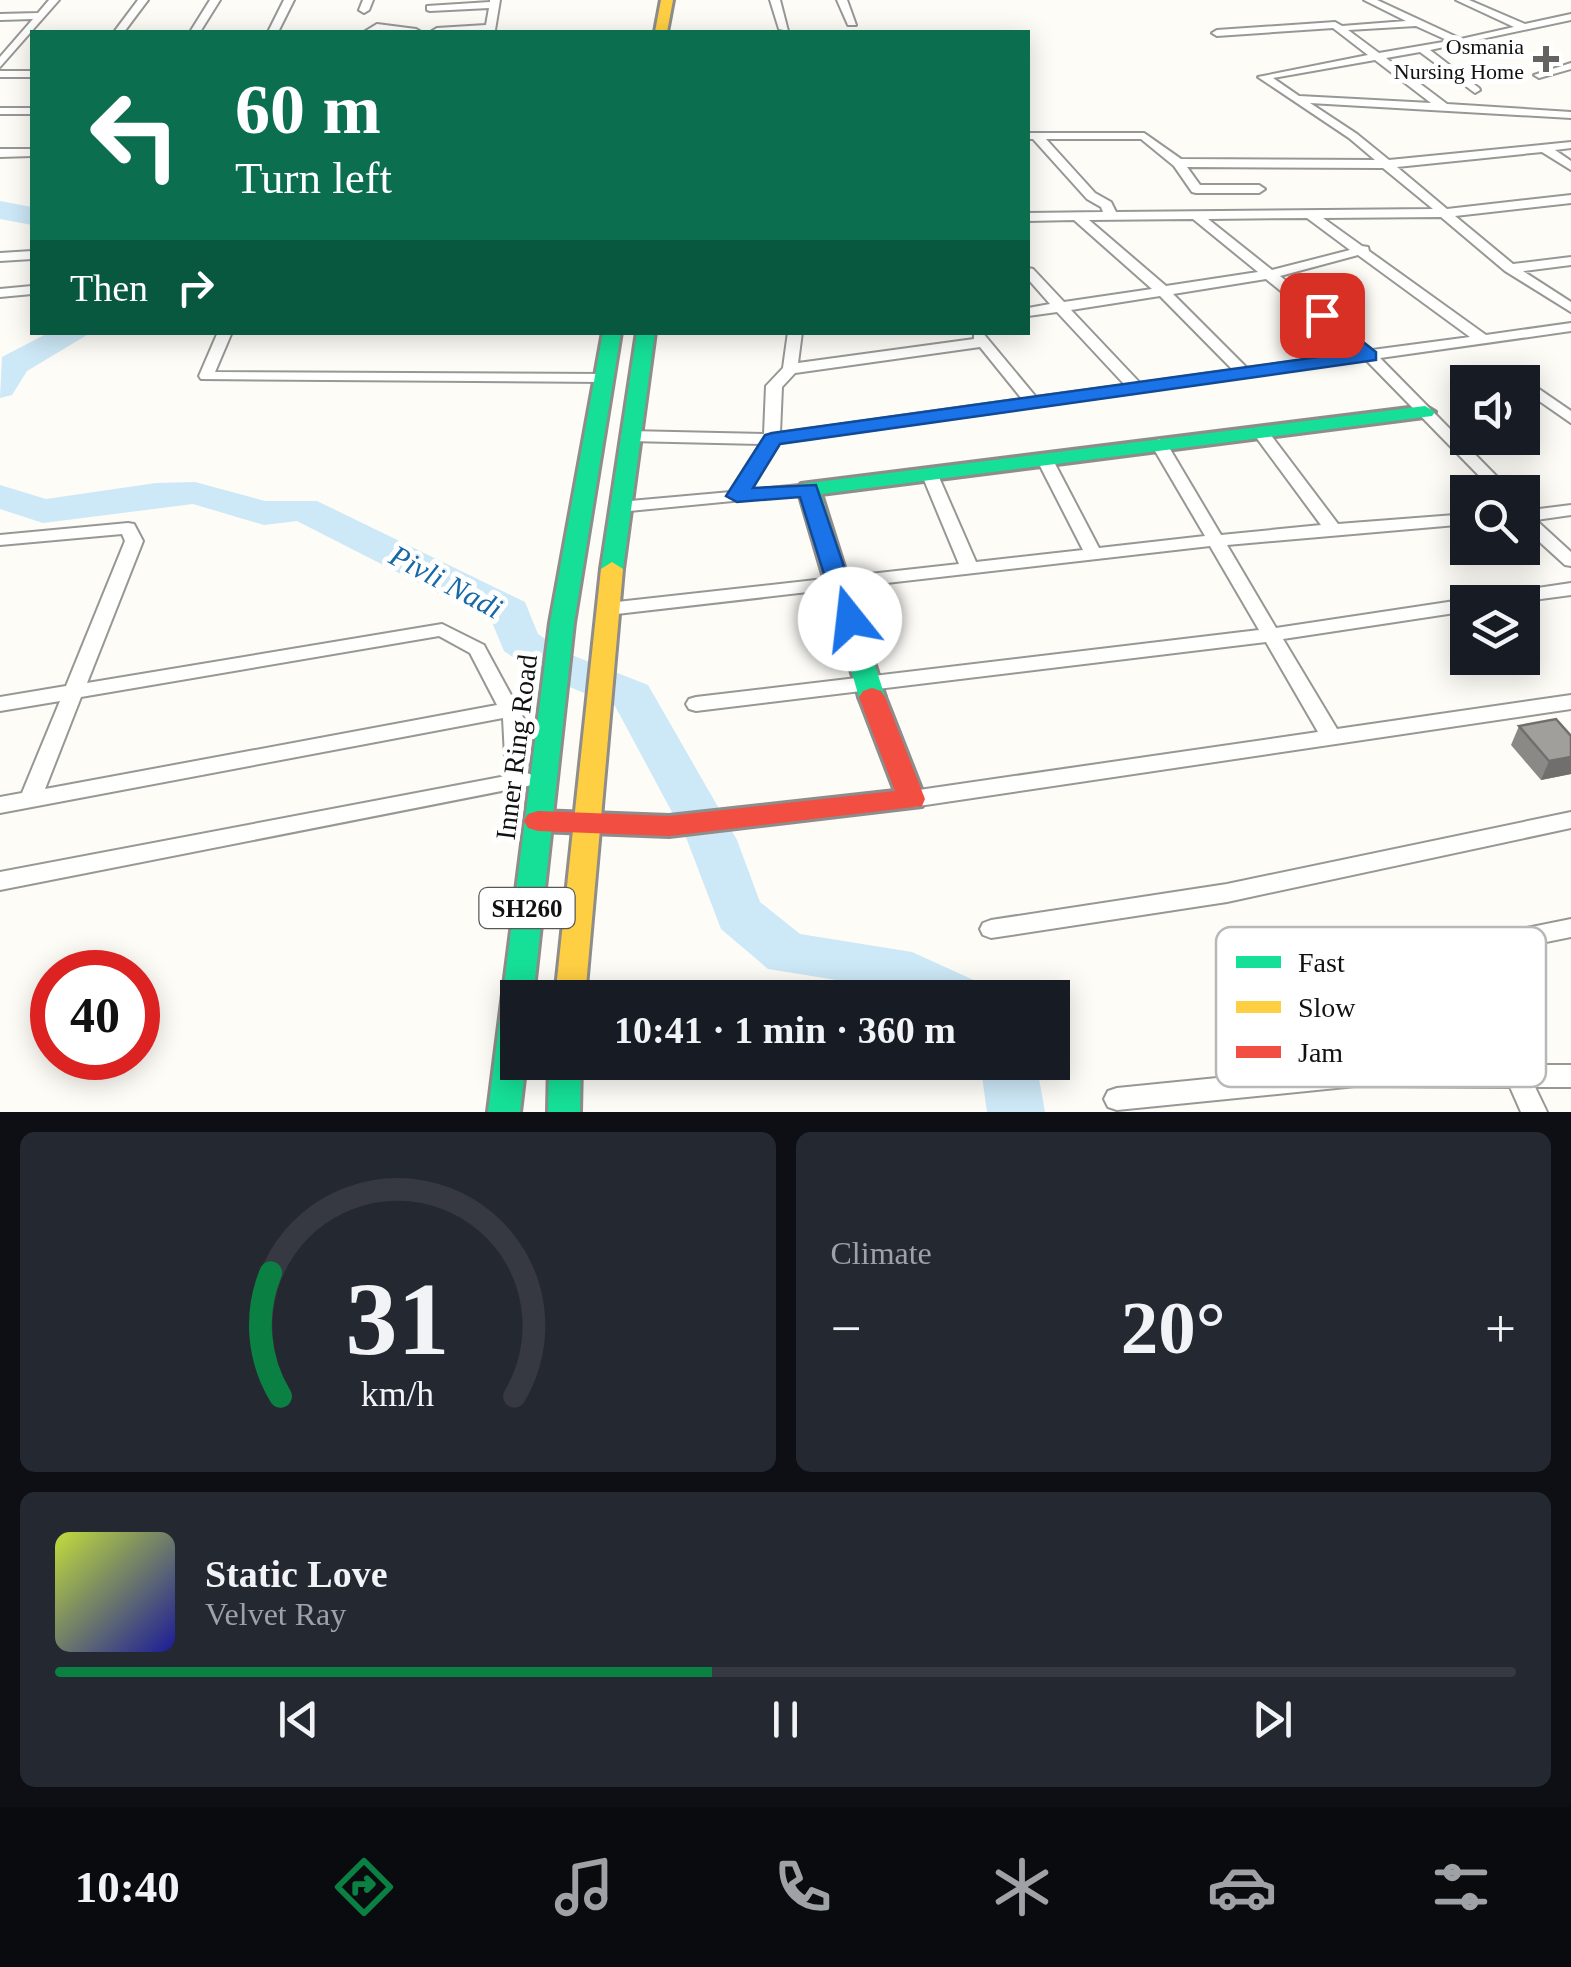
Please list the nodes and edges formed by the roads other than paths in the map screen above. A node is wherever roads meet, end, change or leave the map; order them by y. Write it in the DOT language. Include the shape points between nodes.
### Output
graph roads {
  1 [pos="54,0"];
  2 [pos="143,0"];
  3 [pos="215,0"];
  4 [pos="289,0"];
  5 [pos="667,0"];
  6 [pos="774,0"];
  7 [pos="842,0"];
  8 [pos="1370,0"];
  9 [pos="1460,0"];
  10 [pos="495,3"];
  11 [pos="428,4"];
  12 [pos="39,16"];
  13 [pos="0,17"];
  14 [pos="1569,19"];
  15 [pos="1418,22"];
  16 [pos="852,23"];
  17 [pos="1346,26"];
  18 [pos="1520,26"];
  19 [pos="784,29"];
  20 [pos="120,30"];
  21 [pos="195,30"];
  22 [pos="274,30"];
  23 [pos="372,30"];
  24 [pos="401,30"];
  25 [pos="436,30"];
  26 [pos="464,30"];
  27 [pos="661,30"];
  28 [pos="1217,33"];
  29 [pos="1460,42"];
  30 [pos="15,44"];
  31 [pos="0,45"];
  32 [pos="1422,49"];
  33 [pos="1374,57"];
  34 [pos="0,64"];
  35 [pos="1571,66"];
  36 [pos="0,74"];
  37 [pos="30,74"];
  38 [pos="1539,74"];
  39 [pos="1475,90"];
  40 [pos="1298,99"];
  41 [pos="1444,107"];
  42 [pos="0,111"];
  43 [pos="30,111"];
  44 [pos="1571,114"];
  45 [pos="1032,136"];
  46 [pos="1571,146"];
  47 [pos="1544,148"];
  48 [pos="30,152"];
  49 [pos="0,153"];
  50 [pos="1178,164"];
  51 [pos="1386,164"];
  52 [pos="1571,166"];
  53 [pos="1258,189"];
  54 [pos="1571,199"];
  55 [pos="1446,214"];
  56 [pos="1197,216"];
  57 [pos="1312,216"];
  58 [pos="1030,217"];
  59 [pos="1078,217"];
  60 [pos="1111,217"];
  61 [pos="1363,250"];
  62 [pos="30,255"];
  63 [pos="0,257"];
  64 [pos="1571,261"];
  65 [pos="1510,268"];
  66 [pos="1030,274"];
  67 [pos="1273,274"];
  68 [pos="30,290"];
  69 [pos="1162,290"];
  70 [pos="0,293"];
  71 [pos="1061,306"];
  72 [pos="1571,308"];
  73 [pos="1030,312"];
  74 [pos="1571,327"];
  75 [pos="225,335"];
  76 [pos="612,335"];
  77 [pos="646,335"];
  78 [pos="795,335"];
  79 [pos="980,337"];
  80 [pos="1485,341"];
  81 [pos="1370,356"];
  82 [pos="790,369"];
  83 [pos="1244,373"];
  84 [pos="605,378"];
  85 [pos="1136,388"];
  86 [pos="1540,395"];
  87 [pos="1032,402"];
  88 [pos="1424,412"];
  89 [pos="1571,418"];
  90 [pos="1261,432"];
  91 [pos="629,436"];
  92 [pos="772,439"];
  93 [pos="1159,444"];
  94 [pos="1045,460"];
  95 [pos="930,475"];
  96 [pos="1487,475"];
  97 [pos="809,490"];
  98 [pos="737,496"];
  99 [pos="619,507"];
  100 [pos="1571,510"];
  101 [pos="1540,513"];
  102 [pos="1450,521"];
  103 [pos="1332,528"];
  104 [pos="1540,530"];
  105 [pos="0,540"];
  106 [pos="1216,541"];
  107 [pos="1094,554"];
  108 [pos="1571,562"];
  109 [pos="969,566"];
  110 [pos="842,586"];
  111 [pos="1571,590"];
  112 [pos="1540,594"];
  113 [pos="1450,608"];
  114 [pos="608,609"];
  115 [pos="1269,634"];
  116 [pos="867,684"];
  117 [pos="77,691"];
  118 [pos="1571,702"];
  119 [pos="0,704"];
  120 [pos="696,704"];
  121 [pos="509,710"];
  122 [pos="1330,735"];
  123 [pos="543,777"];
  124 [pos="517,782"];
  125 [pos="912,799"];
  126 [pos="30,800"];
  127 [pos="0,805"];
  128 [pos="1571,820"];
  129 [pos="538,821"];
  130 [pos="586,824"];
  131 [pos="0,880"];
  132 [pos="1571,928"];
  133 [pos="991,929"];
  134 [pos="1546,933"];
  135 [pos="572,980"];
  136 [pos="1546,1075"];
  137 [pos="1571,1076"];
  138 [pos="564,1080"];
  139 [pos="1231,1087"];
  140 [pos="1523,1087"];
  141 [pos="1117,1098"];
  142 [pos="504,1112"];
  143 [pos="564,1112"];
  144 [pos="1534,1112"];
  1 -- 12 [label="street"];
  2 -- 20 [label="street"];
  3 -- 21 [label="street"];
  4 -- 22 [label="street"];
  5 -- 27 [label="main road"];
  6 -- 19 [label="street"];
  7 -- 16 [label="street"];
  8 -- 15 [label="street"];
  9 -- 18 [label="street"];
  10 -- 11 [label="street"];
  10 -- 26 [label="street" via="491,28"];
  11 -- 25 [label="street"];
  12 -- 13 [label="street"];
  12 -- 30 [label="street"];
  14 -- 18 [label="street"];
  15 -- 17 [label="street"];
  15 -- 29 [label="street"];
  18 -- 29 [label="street"];
  23 -- 24 [label="street"];
  28 -- 33 [label="street" via="1334,25"];
  29 -- 32 [label="street"];
  30 -- 31 [label="street"];
  30 -- 34 [label="street"];
  32 -- 33 [label="street"];
  32 -- 39 [label="street"];
  33 -- 40 [label="street" via="1263,77"];
  33 -- 41 [label="street"];
  35 -- 38 [label="street"];
  36 -- 37 [label="street"];
  40 -- 41 [label="street"];
  40 -- 51 [label="street"];
  41 -- 44 [label="street"];
  42 -- 43 [label="street"];
  45 -- 50 [label="street" via="1144,136"];
  45 -- 60 [label="street" via="1108,206"];
  46 -- 47 [label="street"];
  47 -- 51 [label="street"];
  47 -- 52 [label="street"];
  48 -- 49 [label="street"];
  50 -- 51 [label="street"];
  50 -- 53 [label="street" via="1196,189"];
  51 -- 55 [label="street"];
  54 -- 55 [label="street"];
  55 -- 57 [label="street"];
  55 -- 65 [label="street"];
  56 -- 57 [label="street"];
  56 -- 60 [label="street"];
  56 -- 67 [label="street"];
  57 -- 61 [label="street"];
  58 -- 59 [label="street"];
  59 -- 60 [label="street"];
  59 -- 69 [label="street"];
  61 -- 67 [label="street"];
  61 -- 80 [label="street"];
  62 -- 63 [label="street"];
  64 -- 65 [label="street"];
  65 -- 72 [label="street"];
  66 -- 71 [label="street"];
  67 -- 69 [label="street"];
  67 -- 81 [label="street"];
  68 -- 70 [label="street"];
  69 -- 71 [label="street"];
  69 -- 83 [label="street"];
  71 -- 73 [label="street"];
  71 -- 85 [label="street"];
  74 -- 80 [label="street"];
  75 -- 84 [label="street" via="206,376"];
  76 -- 84 [label="main road, Inner Ring Road / SH260"];
  77 -- 91 [label="main road, SH260"];
  78 -- 82 [label="street"];
  79 -- 82 [label="street"];
  79 -- 87 [label="street"];
  80 -- 81 [label="street"];
  81 -- 83 [label="street"];
  81 -- 88 [label="street"];
  82 -- 92 [label="street" via="774,386"];
  83 -- 85 [label="street"];
  84 -- 123 [label="main road, Inner Ring Road / SH260"];
  85 -- 87 [label="street"];
  86 -- 89 [label="street"];
  87 -- 92 [label="street"];
  88 -- 90 [label="main road"];
  88 -- 96 [label="street"];
  90 -- 93 [label="main road"];
  90 -- 103 [label="street"];
  91 -- 92 [label="street"];
  91 -- 99 [label="main road, SH260"];
  92 -- 98 [label="street"];
  93 -- 94 [label="main road"];
  93 -- 106 [label="street"];
  94 -- 95 [label="main road"];
  94 -- 107 [label="street"];
  95 -- 97 [label="main road"];
  95 -- 109 [label="street"];
  97 -- 98 [label="street"];
  97 -- 110 [label="main road"];
  98 -- 99 [label="street"];
  99 -- 114 [label="main road, SH260"];
  100 -- 101 [label="street"];
  102 -- 103 [label="street"];
  103 -- 106 [label="street"];
  104 -- 108 [label="street"];
  105 -- 117 [label="street" via="128,528 134,542"];
  106 -- 107 [label="street"];
  106 -- 115 [label="street"];
  107 -- 109 [label="street"];
  109 -- 110 [label="street"];
  110 -- 114 [label="street"];
  110 -- 116 [label="main road"];
  111 -- 112 [label="street"];
  113 -- 115 [label="street"];
  114 -- 130 [label="main road, SH260"];
  115 -- 116 [label="street"];
  115 -- 122 [label="street"];
  116 -- 120 [label="street"];
  116 -- 125 [label="main road"];
  117 -- 119 [label="street"];
  117 -- 121 [label="street" via="442,630 476,649"];
  117 -- 126 [label="street"];
  118 -- 122 [label="street"];
  121 -- 124 [label="street"];
  121 -- 126 [label="street"];
  122 -- 125 [label="street"];
  123 -- 124 [label="street"];
  123 -- 129 [label="main road, Inner Ring Road / SH260"];
  124 -- 131 [label="street"];
  125 -- 130 [label="main road" via="669,826"];
  126 -- 127 [label="street"];
  128 -- 133 [label="street" via="1227,893"];
  129 -- 130 [label="main road"];
  129 -- 142 [label="main road, Inner Ring Road / SH260"];
  130 -- 135 [label="main road, SH260"];
  132 -- 134 [label="street"];
  136 -- 137 [label="street"];
  138 -- 143 [label="main road"];
  139 -- 141 [label="street"];
  140 -- 144 [label="street"];
}
